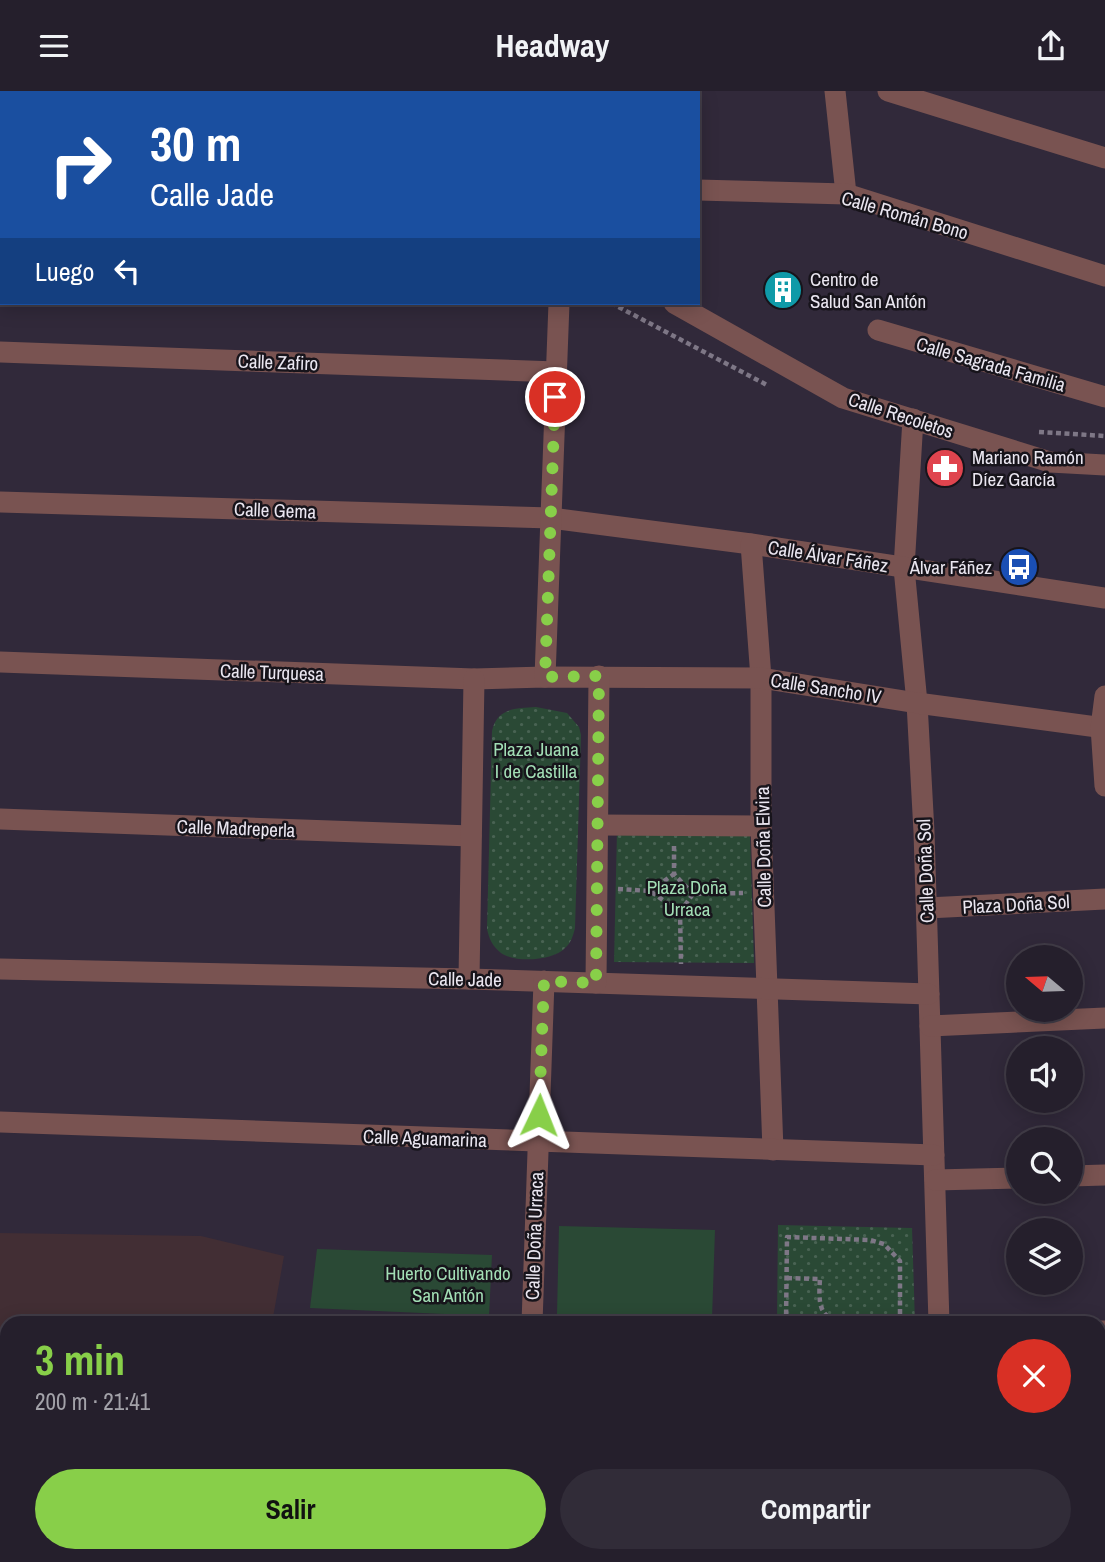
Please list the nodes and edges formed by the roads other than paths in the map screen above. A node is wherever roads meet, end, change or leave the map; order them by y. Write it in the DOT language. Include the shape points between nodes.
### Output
graph roads {
  1 [pos="835,91"];
  2 [pos="888,91"];
  3 [pos="1105,158"];
  4 [pos="700,190"];
  5 [pos="846,194"];
  6 [pos="1105,276"];
  7 [pos="559,305"];
  8 [pos="678,305"];
  9 [pos="878,330"];
  10 [pos="0,352"];
  11 [pos="556,372"];
  12 [pos="1105,397"];
  13 [pos="913,419"];
  14 [pos="1105,465"];
  15 [pos="0,502"];
  16 [pos="551,518"];
  17 [pos="751,544"];
  18 [pos="904,568"];
  19 [pos="1105,598"];
  20 [pos="0,662"];
  21 [pos="599,676"];
  22 [pos="545,677"];
  23 [pos="761,678"];
  24 [pos="474,679"];
  25 [pos="1105,696"];
  26 [pos="918,703"];
  27 [pos="1103,727"];
  28 [pos="1105,786"];
  29 [pos="0,820"];
  30 [pos="598,825"];
  31 [pos="761,826"];
  32 [pos="471,836"];
  33 [pos="1105,899"];
  34 [pos="927,908"];
  35 [pos="0,969"];
  36 [pos="469,979"];
  37 [pos="544,981"];
  38 [pos="596,983"];
  39 [pos="767,988"];
  40 [pos="929,994"];
  41 [pos="1105,1018"];
  42 [pos="930,1026"];
  43 [pos="0,1122"];
  44 [pos="538,1142"];
  45 [pos="773,1150"];
  46 [pos="934,1155"];
  47 [pos="1105,1175"];
  48 [pos="1083,1176"];
  49 [pos="1006,1178"];
  50 [pos="935,1180"];
  51 [pos="532,1316"];
  52 [pos="939,1316"];
  1 -- 5 [label="street"];
  2 -- 3 [label="street"];
  4 -- 5 [label="street, Calle Román Bono"];
  5 -- 6 [label="street, Calle Román Bono"];
  7 -- 11 [label="street"];
  8 -- 13 [label="street, Calle Recoletos" via="843,398"];
  9 -- 12 [label="street, Calle Sagrada Familia"];
  10 -- 11 [label="street, Calle Zafiro"];
  11 -- 16 [label="street"];
  13 -- 14 [label="street, Calle Recoletos" via="1050,462"];
  13 -- 18 [label="street, Calle Doña Sol"];
  15 -- 16 [label="street, Calle Gema"];
  16 -- 17 [label="street, Calle Álvar Fáñez"];
  16 -- 22 [label="street"];
  17 -- 18 [label="street, Calle Álvar Fáñez"];
  17 -- 23 [label="street, Calle Doña Elvira"];
  18 -- 19 [label="street, Calle Álvar Fáñez"];
  18 -- 26 [label="street, Calle Doña Sol"];
  20 -- 24 [label="street, Calle Turquesa"];
  21 -- 22 [label="street, Calle Sancho IV"];
  21 -- 23 [label="street, Calle Sancho IV"];
  21 -- 30 [label="street"];
  22 -- 24 [label="street, Calle Turquesa"];
  23 -- 26 [label="street, Calle Sancho IV"];
  23 -- 31 [label="street, Calle Doña Elvira"];
  24 -- 32 [label="street"];
  25 -- 27 [label="street"];
  26 -- 27 [label="street, Calle Sancho IV"];
  26 -- 34 [label="street, Calle Doña Sol"];
  27 -- 28 [label="street"];
  29 -- 32 [label="street, Calle Madreperla"];
  30 -- 31 [label="street"];
  30 -- 38 [label="street"];
  31 -- 39 [label="street, Calle Doña Elvira"];
  32 -- 36 [label="street"];
  33 -- 34 [label="street, Plaza Doña Sol"];
  34 -- 40 [label="street, Calle Doña Sol"];
  35 -- 36 [label="street, Calle Jade"];
  36 -- 37 [label="street, Calle Jade"];
  37 -- 38 [label="street, Calle Jade"];
  37 -- 44 [label="street, Calle Doña Urraca"];
  38 -- 39 [label="street, Calle Jade"];
  39 -- 40 [label="street, Calle Jade"];
  39 -- 45 [label="street, Calle Doña Elvira"];
  40 -- 42 [label="street, Calle Doña Sol"];
  41 -- 42 [label="street"];
  42 -- 46 [label="street, Calle Doña Sol"];
  43 -- 44 [label="street, Calle Aguamarina"];
  44 -- 45 [label="street, Calle Aguamarina"];
  44 -- 51 [label="street, Calle Doña Urraca"];
  45 -- 46 [label="street, Calle Aguamarina"];
  46 -- 50 [label="street, Calle Doña Sol"];
  47 -- 48 [label="street"];
  49 -- 50 [label="street"];
  50 -- 52 [label="street, Calle Doña Sol"];
}
